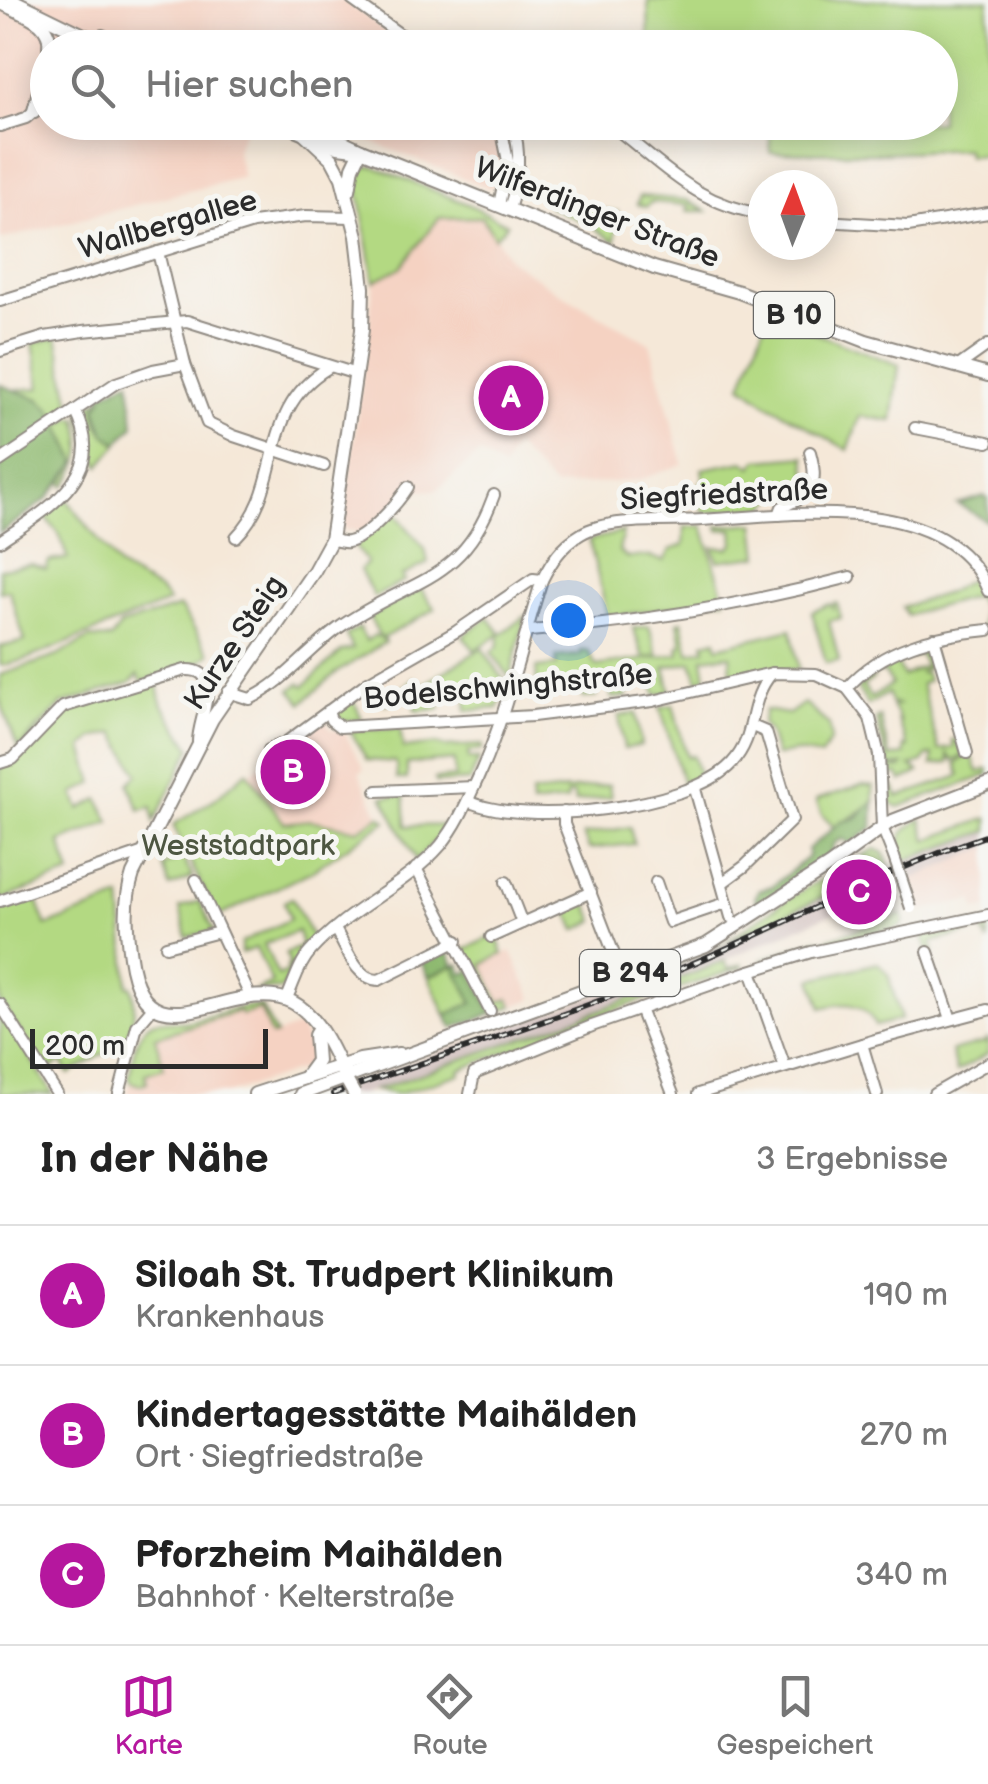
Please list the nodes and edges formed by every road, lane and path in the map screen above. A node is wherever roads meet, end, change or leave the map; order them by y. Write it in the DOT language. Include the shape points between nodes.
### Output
graph roads {
  1 [pos="12,0"];
  2 [pos="30,0"];
  3 [pos="352,0"];
  4 [pos="0,2"];
  5 [pos="48,30"];
  6 [pos="73,30"];
  7 [pos="91,30"];
  8 [pos="394,30"];
  9 [pos="30,114"];
  10 [pos="0,126"];
  11 [pos="315,140"];
  12 [pos="335,140"];
  13 [pos="504,140"];
  14 [pos="516,140"];
  15 [pos="630,140"];
  16 [pos="361,150"];
  17 [pos="342,178"];
  18 [pos="348,196"];
  19 [pos="504,207"];
  20 [pos="748,211"];
  21 [pos="988,213"];
  22 [pos="353,217"];
  23 [pos="838,222"];
  24 [pos="158,252"];
  25 [pos="0,302"];
  26 [pos="176,323"];
  27 [pos="988,345"];
  28 [pos="0,351"];
  29 [pos="185,364"];
  30 [pos="957,367"];
  31 [pos="328,368"];
  32 [pos="356,374"];
  33 [pos="988,375"];
  34 [pos="76,412"];
  35 [pos="915,428"];
  36 [pos="988,442"];
  37 [pos="272,447"];
  38 [pos="810,452"];
  39 [pos="0,460"];
  40 [pos="324,466"];
  41 [pos="408,487"];
  42 [pos="494,495"];
  43 [pos="778,515"];
  44 [pos="236,537"];
  45 [pos="331,540"];
  46 [pos="0,541"];
  47 [pos="850,577"];
  48 [pos="542,580"];
  49 [pos="988,591"];
  50 [pos="988,630"];
  51 [pos="529,631"];
  52 [pos="934,638"];
  53 [pos="772,673"];
  54 [pos="846,688"];
  55 [pos="228,692"];
  56 [pos="328,712"];
  57 [pos="504,716"];
  58 [pos="752,726"];
  59 [pos="199,744"];
  60 [pos="269,750"];
  61 [pos="967,753"];
  62 [pos="0,763"];
  63 [pos="988,784"];
  64 [pos="474,787"];
  65 [pos="695,788"];
  66 [pos="377,791"];
  67 [pos="468,801"];
  68 [pos="564,812"];
  69 [pos="882,827"];
  70 [pos="144,852"];
  71 [pos="416,868"];
  72 [pos="196,880"];
  73 [pos="506,882"];
  74 [pos="656,882"];
  75 [pos="722,883"];
  76 [pos="591,892"];
  77 [pos="0,901"];
  78 [pos="726,903"];
  79 [pos="988,914"];
  80 [pos="731,917"];
  81 [pos="522,923"];
  82 [pos="335,928"];
  83 [pos="918,928"];
  84 [pos="219,932"];
  85 [pos="491,937"];
  86 [pos="456,941"];
  87 [pos="166,946"];
  88 [pos="928,952"];
  89 [pos="751,971"];
  90 [pos="622,975"];
  91 [pos="251,998"];
  92 [pos="286,1000"];
  93 [pos="0,1004"];
  94 [pos="154,1006"];
  95 [pos="640,1009"];
  96 [pos="988,1010"];
  97 [pos="490,1011"];
  98 [pos="951,1019"];
  99 [pos="319,1028"];
  100 [pos="862,1044"];
  101 [pos="988,1063"];
  102 [pos="785,1067"];
  103 [pos="347,1080"];
  104 [pos="301,1087"];
  105 [pos="57,1094"];
  106 [pos="119,1094"];
  107 [pos="255,1094"];
  108 [pos="470,1094"];
  109 [pos="673,1094"];
  110 [pos="698,1094"];
  111 [pos="877,1094"];
  112 [pos="934,1094"];
  1 -- 6 [label="main road"];
  2 -- 7 [label="main road"];
  3 -- 8 [label="street"];
  4 -- 5 [label="main road"];
  9 -- 10 [label="street"];
  11 -- 17 [label="main road"];
  12 -- 16 [label="main road, B 10"];
  13 -- 19 [label="street"];
  14 -- 19 [label="street" via="519,167"];
  15 -- 20 [label="street" via="697,193"];
  16 -- 17 [label="main road"];
  16 -- 18 [label="main road, Kurze Steig"];
  16 -- 19 [label="main road, Wilferdinger Straße / B 10"];
  17 -- 18 [label="main road, Kurze Steig"];
  18 -- 22 [label="main road, Kurze Steig"];
  19 -- 30 [label="main road, Wilferdinger Straße / B 10" via="654,268"];
  21 -- 23 [label="street" via="908,226"];
  22 -- 24 [label="street, Wallbergallee" via="278,219"];
  22 -- 32 [label="main road, Kurze Steig" via="364,294"];
  24 -- 25 [label="street, Wallbergallee"];
  24 -- 26 [label="street"];
  26 -- 28 [label="street" via="83,331"];
  26 -- 29 [label="street"];
  26 -- 31 [label="street" via="306,356"];
  27 -- 30 [label="street"];
  29 -- 34 [label="street" via="116,383"];
  29 -- 37 [label="street" via="207,423"];
  30 -- 33 [label="main road, Wilferdinger Straße / B 10"];
  31 -- 32 [label="street"];
  31 -- 37 [label="street" via="300,387"];
  32 -- 45 [label="main road, Kurze Steig"];
  34 -- 39 [label="street"];
  34 -- 46 [label="street" via="87,450 83,467 43,512"];
  35 -- 36 [label="street"];
  37 -- 40 [label="street"];
  37 -- 44 [label="street" via="262,500"];
  38 -- 43 [label="street" via="811,490"];
  41 -- 45 [label="street" via="365,532 348,542"];
  42 -- 55 [label="street" via="469,546 450,566 337,629 268,690 250,699"];
  43 -- 48 [label="street, Siegfriedstraße" via="583,532 552,560"];
  43 -- 49 [label="street, Siegfriedstraße" via="844,512 930,532 960,549"];
  45 -- 55 [label="main road, Kurze Steig"];
  47 -- 51 [label="street" via="650,620"];
  48 -- 51 [label="street"];
  48 -- 56 [label="street, Siegfriedstraße" via="533,579"];
  50 -- 52 [label="street"];
  51 -- 57 [label="street"];
  52 -- 54 [label="street" via="903,648"];
  52 -- 61 [label="street"];
  53 -- 54 [label="street, Bodelschwinghstraße" via="816,674"];
  53 -- 57 [label="street, Bodelschwinghstraße" via="652,701"];
  53 -- 58 [label="street" via="758,689"];
  54 -- 69 [label="street" via="875,732"];
  55 -- 59 [label="main road, Kurze Steig"];
  56 -- 57 [label="street, Bodelschwinghstraße" via="340,726"];
  56 -- 60 [label="street, Siegfriedstraße"];
  57 -- 64 [label="street"];
  58 -- 65 [label="street" via="731,764"];
  58 -- 75 [label="street" via="766,732 792,820"];
  59 -- 62 [label="street" via="210,688 197,670 185,670 63,706 14,758"];
  59 -- 70 [label="main road, Kurze Steig"];
  63 -- 69 [label="main road, B 294"];
  64 -- 66 [label="street"];
  64 -- 67 [label="street"];
  65 -- 68 [label="street"];
  65 -- 75 [label="street"];
  67 -- 68 [label="street" via="508,812"];
  67 -- 71 [label="street" via="442,844"];
  68 -- 76 [label="street"];
  69 -- 83 [label="street, bridge"];
  69 -- 90 [label="main road, B 294" via="716,940"];
  70 -- 77 [label="street"];
  70 -- 94 [label="main road, Kurze Steig" via="130,884 126,925 136,986"];
  71 -- 82 [label="street"];
  71 -- 86 [label="street"];
  72 -- 84 [label="street"];
  73 -- 81 [label="street"];
  74 -- 78 [label="street" via="670,922"];
  75 -- 78 [label="street"];
  76 -- 81 [label="street"];
  76 -- 90 [label="street"];
  78 -- 80 [label="street"];
  79 -- 83 [label="street"];
  81 -- 85 [label="street"];
  82 -- 86 [label="street" via="371,980"];
  82 -- 92 [label="street" via="302,963"];
  83 -- 89 [label="street"];
  84 -- 87 [label="street"];
  84 -- 91 [label="street"];
  86 -- 97 [label="street"];
  88 -- 98 [label="street"];
  89 -- 95 [label="street"];
  89 -- 102 [label="street"];
  90 -- 103 [label="main road, B 294"];
  91 -- 92 [label="main road"];
  91 -- 94 [label="main road" via="184,1013"];
  92 -- 99 [label="main road"];
  93 -- 105 [label="street"];
  94 -- 106 [label="street" via="136,1026"];
  95 -- 108 [label="street" via="474,1074"];
  95 -- 109 [label="street"];
  96 -- 98 [label="street"];
  98 -- 100 [label="street"];
  99 -- 103 [label="main road"];
  99 -- 104 [label="main road" via="317,1061"];
  100 -- 102 [label="street"];
  100 -- 111 [label="street"];
  101 -- 112 [label="street"];
  102 -- 110 [label="street"];
  103 -- 104 [label="main road, B 294"];
  104 -- 107 [label="main road, B 294"];
}
